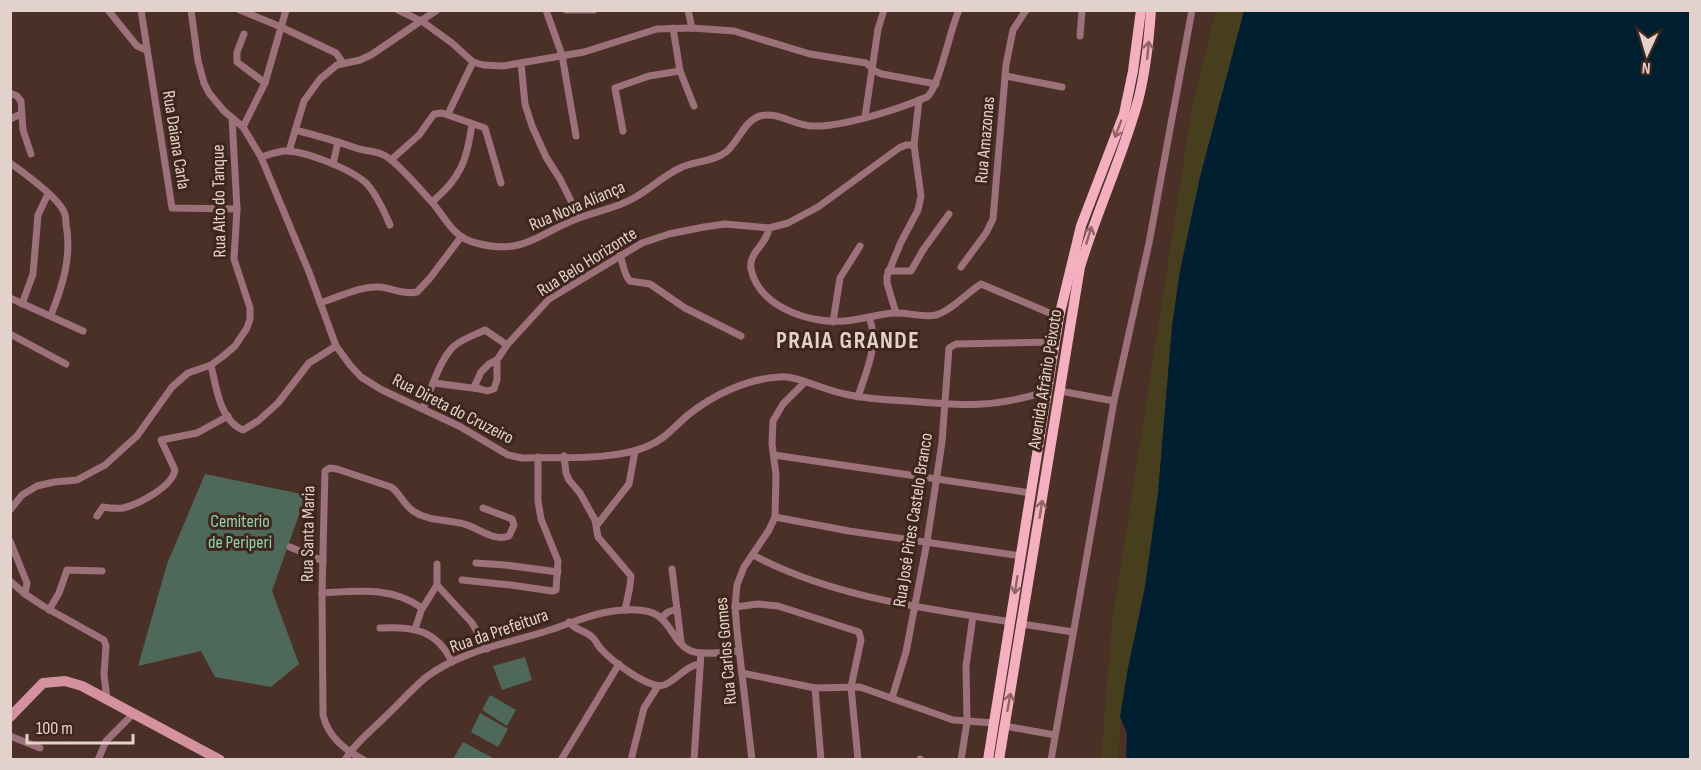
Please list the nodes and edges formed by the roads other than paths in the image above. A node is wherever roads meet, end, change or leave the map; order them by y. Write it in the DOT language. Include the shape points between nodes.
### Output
graph roads {
  1 [pos="108,10"];
  2 [pos="141,10"];
  3 [pos="191,10"];
  4 [pos="240,10"];
  5 [pos="286,10"];
  6 [pos="398,10"];
  7 [pos="437,10"];
  8 [pos="546,10"];
  9 [pos="566,10"];
  10 [pos="594,10"];
  11 [pos="688,10"];
  12 [pos="884,10"];
  13 [pos="959,10"];
  14 [pos="1026,10"];
  15 [pos="1082,10"];
  16 [pos="1192,10"];
  17 [pos="1142,11"];
  18 [pos="411,13"];
  19 [pos="423,22"];
  20 [pos="281,27"];
  21 [pos="673,28"];
  22 [pos="692,28"];
  23 [pos="244,34"];
  24 [pos="1080,36"];
  25 [pos="146,50"];
  26 [pos="562,55"];
  27 [pos="473,62"];
  28 [pos="343,63"];
  29 [pos="521,63"];
  30 [pos="872,68"];
  31 [pos="680,70"];
  32 [pos="1006,76"];
  33 [pos="265,83"];
  34 [pos="936,84"];
  35 [pos="1062,87"];
  36 [pos="10,93"];
  37 [pos="919,100"];
  38 [pos="694,106"];
  39 [pos="21,114"];
  40 [pos="448,114"];
  41 [pos="865,117"];
  42 [pos="232,118"];
  43 [pos="10,119"];
  44 [pos="472,123"];
  45 [pos="243,127"];
  46 [pos="295,130"];
  47 [pos="623,131"];
  48 [pos="576,136"];
  49 [pos="338,142"];
  50 [pos="914,145"];
  51 [pos="289,151"];
  52 [pos="31,154"];
  53 [pos="261,158"];
  54 [pos="391,160"];
  55 [pos="10,163"];
  56 [pos="333,164"];
  57 [pos="501,183"];
  58 [pos="48,194"];
  59 [pos="432,202"];
  60 [pos="237,209"];
  61 [pos="949,214"];
  62 [pos="579,218"];
  63 [pos="390,225"];
  64 [pos="769,228"];
  65 [pos="461,237"];
  66 [pos="860,246"];
  67 [pos="620,255"];
  68 [pos="961,267"];
  69 [pos="888,271"];
  70 [pos="10,298"];
  71 [pos="320,303"];
  72 [pos="22,304"];
  73 [pos="896,313"];
  74 [pos="51,315"];
  75 [pos="869,317"];
  76 [pos="1059,317"];
  77 [pos="833,322"];
  78 [pos="83,331"];
  79 [pos="10,334"];
  80 [pos="741,336"];
  81 [pos="1055,342"];
  82 [pos="507,345"];
  83 [pos="336,346"];
  84 [pos="497,360"];
  85 [pos="66,364"];
  86 [pos="211,365"];
  87 [pos="804,382"];
  88 [pos="434,383"];
  89 [pos="480,389"];
  90 [pos="1048,391"];
  91 [pos="1060,391"];
  92 [pos="858,397"];
  93 [pos="1114,401"];
  94 [pos="946,404"];
  95 [pos="423,408"];
  96 [pos="228,416"];
  97 [pos="635,450"];
  98 [pos="774,455"];
  99 [pos="564,456"];
  100 [pos="538,457"];
  101 [pos="936,478"];
  102 [pos="1031,493"];
  103 [pos="483,508"];
  104 [pos="10,510"];
  105 [pos="97,516"];
  106 [pos="775,517"];
  107 [pos="597,525"];
  108 [pos="10,541"];
  109 [pos="927,542"];
  110 [pos="290,547"];
  111 [pos="753,555"];
  112 [pos="1021,556"];
  113 [pos="323,561"];
  114 [pos="476,563"];
  115 [pos="437,564"];
  116 [pos="672,569"];
  117 [pos="102,571"];
  118 [pos="558,572"];
  119 [pos="462,580"];
  120 [pos="10,581"];
  121 [pos="437,585"];
  122 [pos="322,593"];
  123 [pos="25,594"];
  124 [pos="916,606"];
  125 [pos="735,608"];
  126 [pos="422,609"];
  127 [pos="677,609"];
  128 [pos="50,610"];
  129 [pos="625,610"];
  130 [pos="973,616"];
  131 [pos="661,618"];
  132 [pos="569,622"];
  133 [pos="1016,623"];
  134 [pos="380,628"];
  135 [pos="415,629"];
  136 [pos="1073,632"];
  137 [pos="681,642"];
  138 [pos="487,649"];
  139 [pos="739,651"];
  140 [pos="701,653"];
  141 [pos="452,662"];
  142 [pos="619,664"];
  143 [pos="700,664"];
  144 [pos="742,673"];
  145 [pos="658,686"];
  146 [pos="851,687"];
  147 [pos="815,688"];
  148 [pos="892,698"];
  149 [pos="107,699"];
  150 [pos="133,714"];
  151 [pos="10,717"];
  152 [pos="967,722"];
  153 [pos="999,724"];
  154 [pos="1055,735"];
  155 [pos="10,736"];
  156 [pos="40,748"];
  157 [pos="347,756"];
  158 [pos="100,759"];
  159 [pos="220,759"];
  160 [pos="364,759"];
  161 [pos="561,759"];
  162 [pos="631,759"];
  163 [pos="694,759"];
  164 [pos="752,759"];
  165 [pos="821,759"];
  166 [pos="858,759"];
  167 [pos="961,759"];
  168 [pos="988,759"];
  169 [pos="999,759"];
  170 [pos="1051,759"];
  1 -- 25 [label="street" via="136,46"];
  2 -- 25 [label="street, Rua Daiana Carla"];
  3 -- 42 [label="street, Rua Direta do Cruzeiro" via="204,83"];
  4 -- 20 [label="street"];
  5 -- 20 [label="street"];
  6 -- 18 [label="street"];
  7 -- 19 [label="street"];
  8 -- 26 [label="street"];
  9 -- 10 [label="street"];
  11 -- 22 [label="street"];
  12 -- 30 [label="street"];
  13 -- 34 [label="street"];
  14 -- 32 [label="street, Rua Amazonas" via="1013,30"];
  15 -- 24 [label="street"];
  16 -- 93 [label="street" via="1149,243"];
  17 -- 76 [label="main road, Avenida Afrânio Peixoto, one-way" via="1124,114 1081,226"];
  91 -- 17 [label="main road, Avenida Afrânio Peixoto, one-way" via="1080,267 1133,118 1147,59"];
  18 -- 19 [label="street"];
  19 -- 27 [label="street"];
  19 -- 28 [label="street" via="370,55"];
  20 -- 28 [label="street" via="336,53"];
  20 -- 33 [label="street"];
  21 -- 22 [label="street"];
  21 -- 26 [label="street"];
  21 -- 31 [label="street"];
  22 -- 30 [label="street" via="735,31 810,54 866,63"];
  23 -- 33 [label="street" via="237,62"];
  25 -- 60 [label="street, Rua Daiana Carla" via="172,208"];
  26 -- 29 [label="street"];
  26 -- 48 [label="street"];
  27 -- 29 [label="street" via="493,66"];
  27 -- 40 [label="street"];
  28 -- 46 [label="street" via="327,71 311,90"];
  29 -- 62 [label="street" via="525,104 532,126"];
  30 -- 34 [label="street" via="882,74"];
  30 -- 41 [label="street"];
  31 -- 38 [label="street"];
  31 -- 47 [label="street" via="615,88"];
  32 -- 35 [label="street"];
  32 -- 68 [label="street, Rua Amazonas" via="993,219"];
  33 -- 45 [label="street"];
  34 -- 37 [label="street, Rua Nova Aliança" via="932,93"];
  36 -- 39 [label="street" via="21,101"];
  37 -- 41 [label="street, Rua Nova Aliança"];
  37 -- 50 [label="street"];
  39 -- 43 [label="street"];
  39 -- 52 [label="street"];
  40 -- 44 [label="street"];
  40 -- 54 [label="street" via="436,112 419,135"];
  41 -- 62 [label="street, Rua Nova Aliança" via="818,126 802,125 776,115 758,117 720,156 675,171 625,203"];
  42 -- 45 [label="street, Rua Direta do Cruzeiro"];
  42 -- 60 [label="street, Rua Alto do Tanque"];
  44 -- 57 [label="street" via="486,130"];
  44 -- 59 [label="street" via="465,161 453,182"];
  45 -- 53 [label="street, Rua Direta do Cruzeiro"];
  46 -- 49 [label="street"];
  46 -- 51 [label="street"];
  49 -- 54 [label="street" via="379,152"];
  49 -- 56 [label="street"];
  50 -- 64 [label="street" via="899,148 818,207"];
  50 -- 69 [label="street" via="921,184 918,210"];
  51 -- 53 [label="street"];
  51 -- 56 [label="street"];
  53 -- 71 [label="street, Rua Direta do Cruzeiro"];
  54 -- 59 [label="street"];
  55 -- 58 [label="street"];
  56 -- 63 [label="street" via="368,185"];
  58 -- 72 [label="street" via="38,215 33,274"];
  58 -- 74 [label="street" via="64,210 68,236 63,283"];
  59 -- 65 [label="street"];
  60 -- 86 [label="street, Rua Alto do Tanque" via="235,265 248,299 250,320 235,346"];
  61 -- 69 [label="street" via="911,272"];
  62 -- 65 [label="street, Rua Nova Aliança" via="517,246 484,245"];
  64 -- 67 [label="street, Rua Belo Horizonte" via="725,224 704,227 662,236"];
  64 -- 77 [label="street" via="765,242 750,262 761,288 788,310"];
  65 -- 71 [label="street" via="417,292 370,287"];
  66 -- 77 [label="street" via="840,278"];
  67 -- 80 [label="street" via="630,281 650,284 685,308"];
  67 -- 82 [label="street, Rua Belo Horizonte" via="549,299"];
  69 -- 73 [label="street" via="887,284"];
  70 -- 72 [label="street"];
  71 -- 83 [label="street, Rua Direta do Cruzeiro"];
  72 -- 74 [label="street"];
  73 -- 75 [label="street"];
  73 -- 76 [label="street" via="936,315 981,284"];
  74 -- 78 [label="street"];
  75 -- 77 [label="street"];
  75 -- 92 [label="street" via="873,348"];
  76 -- 81 [label="main road, Avenida Afrânio Peixoto"];
  79 -- 85 [label="street"];
  81 -- 90 [label="main road, Avenida Afrânio Peixoto"];
  81 -- 94 [label="street, Rua José Pires Castelo Branco" via="952,345 948,352"];
  82 -- 84 [label="street, Rua Belo Horizonte"];
  82 -- 88 [label="street" via="485,330 462,341 452,348"];
  83 -- 95 [label="street, Rua Direta do Cruzeiro" via="367,381"];
  83 -- 96 [label="street" via="309,363 278,403 248,429 239,429"];
  84 -- 89 [label="street, Rua Belo Horizonte" via="481,372 475,385"];
  84 -- 89 [label="street, Rua Belo Horizonte" via="496,387 489,391"];
  86 -- 96 [label="street"];
  86 -- 104 [label="street, Rua Alto do Tanque" via="188,373 172,387 137,436 105,465 77,480 37,486 22,495"];
  87 -- 92 [label="street, Rua Direta do Cruzeiro"];
  87 -- 97 [label="street, Rua Direta do Cruzeiro" via="778,377 747,383 689,414 660,440"];
  87 -- 98 [label="street, Rua Carlos Gomes" via="773,421"];
  88 -- 89 [label="street"];
  88 -- 95 [label="street"];
  90 -- 94 [label="street, Rua Direta do Cruzeiro" via="985,405"];
  90 -- 102 [label="main road, Avenida Afrânio Peixoto"];
  91 -- 93 [label="street"];
  133 -- 91 [label="main road, Avenida Afrânio Peixoto, one-way"];
  92 -- 94 [label="street, Rua Direta do Cruzeiro"];
  93 -- 136 [label="street"];
  94 -- 101 [label="street, Rua José Pires Castelo Branco"];
  95 -- 100 [label="street, Rua Direta do Cruzeiro" via="508,456"];
  96 -- 105 [label="street" via="196,433 161,440 175,470 168,483 124,508 103,507"];
  97 -- 99 [label="street, Rua Direta do Cruzeiro"];
  97 -- 107 [label="street" via="629,484"];
  98 -- 101 [label="street"];
  98 -- 106 [label="street, Rua Carlos Gomes"];
  99 -- 100 [label="street, Rua Direta do Cruzeiro"];
  99 -- 107 [label="street" via="569,480"];
  100 -- 118 [label="street" via="541,519 558,561"];
  101 -- 102 [label="street"];
  101 -- 109 [label="street, Rua José Pires Castelo Branco"];
  102 -- 112 [label="main road, Avenida Afrânio Peixoto"];
  103 -- 113 [label="street, Rua Santa Maria" via="512,519 514,525 509,536 498,537 464,524 430,519 410,509 391,487 327,469"];
  106 -- 109 [label="street"];
  106 -- 111 [label="street, Rua Carlos Gomes"];
  107 -- 129 [label="street" via="598,537 631,576"];
  108 -- 123 [label="street" via="27,583"];
  109 -- 112 [label="street"];
  109 -- 124 [label="street, Rua José Pires Castelo Branco"];
  110 -- 113 [label="street"];
  111 -- 124 [label="street" via="804,579"];
  111 -- 125 [label="street, Rua Carlos Gomes" via="739,575"];
  112 -- 133 [label="main road, Avenida Afrânio Peixoto, one-way"];
  113 -- 122 [label="street, Rua Santa Maria"];
  114 -- 118 [label="street"];
  115 -- 121 [label="street"];
  116 -- 127 [label="street"];
  117 -- 128 [label="street" via="67,570"];
  118 -- 119 [label="street" via="554,591"];
  120 -- 123 [label="street"];
  121 -- 126 [label="street"];
  121 -- 138 [label="street" via="472,623"];
  122 -- 126 [label="street" via="383,591"];
  122 -- 157 [label="street, Rua Santa Maria" via="323,715"];
  123 -- 128 [label="street"];
  124 -- 130 [label="street"];
  124 -- 148 [label="street, Rua José Pires Castelo Branco"];
  125 -- 139 [label="street, Rua Carlos Gomes"];
  125 -- 146 [label="street" via="778,606 859,632 861,640"];
  126 -- 135 [label="street"];
  127 -- 131 [label="street"];
  127 -- 137 [label="street"];
  128 -- 149 [label="street" via="104,640"];
  129 -- 131 [label="street, Rua da Prefeitura" via="645,611"];
  129 -- 132 [label="street, Rua da Prefeitura"];
  130 -- 133 [label="street"];
  130 -- 152 [label="street" via="965,676"];
  131 -- 137 [label="street"];
  132 -- 138 [label="street, Rua da Prefeitura"];
  132 -- 142 [label="street" via="592,637"];
  133 -- 136 [label="street"];
  133 -- 153 [label="main road, Avenida Afrânio Peixoto"];
  134 -- 135 [label="street"];
  135 -- 141 [label="street" via="441,644"];
  136 -- 154 [label="street"];
  137 -- 140 [label="street" via="688,650"];
  138 -- 141 [label="street, Rua da Prefeitura"];
  139 -- 140 [label="street"];
  139 -- 144 [label="street, Rua Carlos Gomes"];
  140 -- 143 [label="street"];
  141 -- 157 [label="street, Rua da Prefeitura" via="426,678"];
  142 -- 145 [label="street" via="650,685"];
  142 -- 161 [label="street"];
  143 -- 145 [label="street"];
  143 -- 163 [label="street"];
  144 -- 147 [label="street"];
  144 -- 164 [label="street, Rua Carlos Gomes"];
  145 -- 162 [label="street" via="644,708"];
  146 -- 147 [label="street"];
  146 -- 148 [label="street"];
  146 -- 166 [label="street"];
  147 -- 165 [label="street"];
  148 -- 152 [label="street"];
  149 -- 150 [label="main road"];
  149 -- 151 [label="main road" via="74,684 49,681"];
  150 -- 158 [label="street" via="106,741"];
  150 -- 159 [label="main road"];
  152 -- 153 [label="street"];
  152 -- 167 [label="street"];
  153 -- 154 [label="street"];
  153 -- 168 [label="main road, Avenida Afrânio Peixoto"];
  153 -- 169 [label="main road, Avenida Afrânio Peixoto"];
  154 -- 170 [label="street"];
  155 -- 156 [label="street"];
  157 -- 160 [label="street, Rua Santa Maria"];
}
